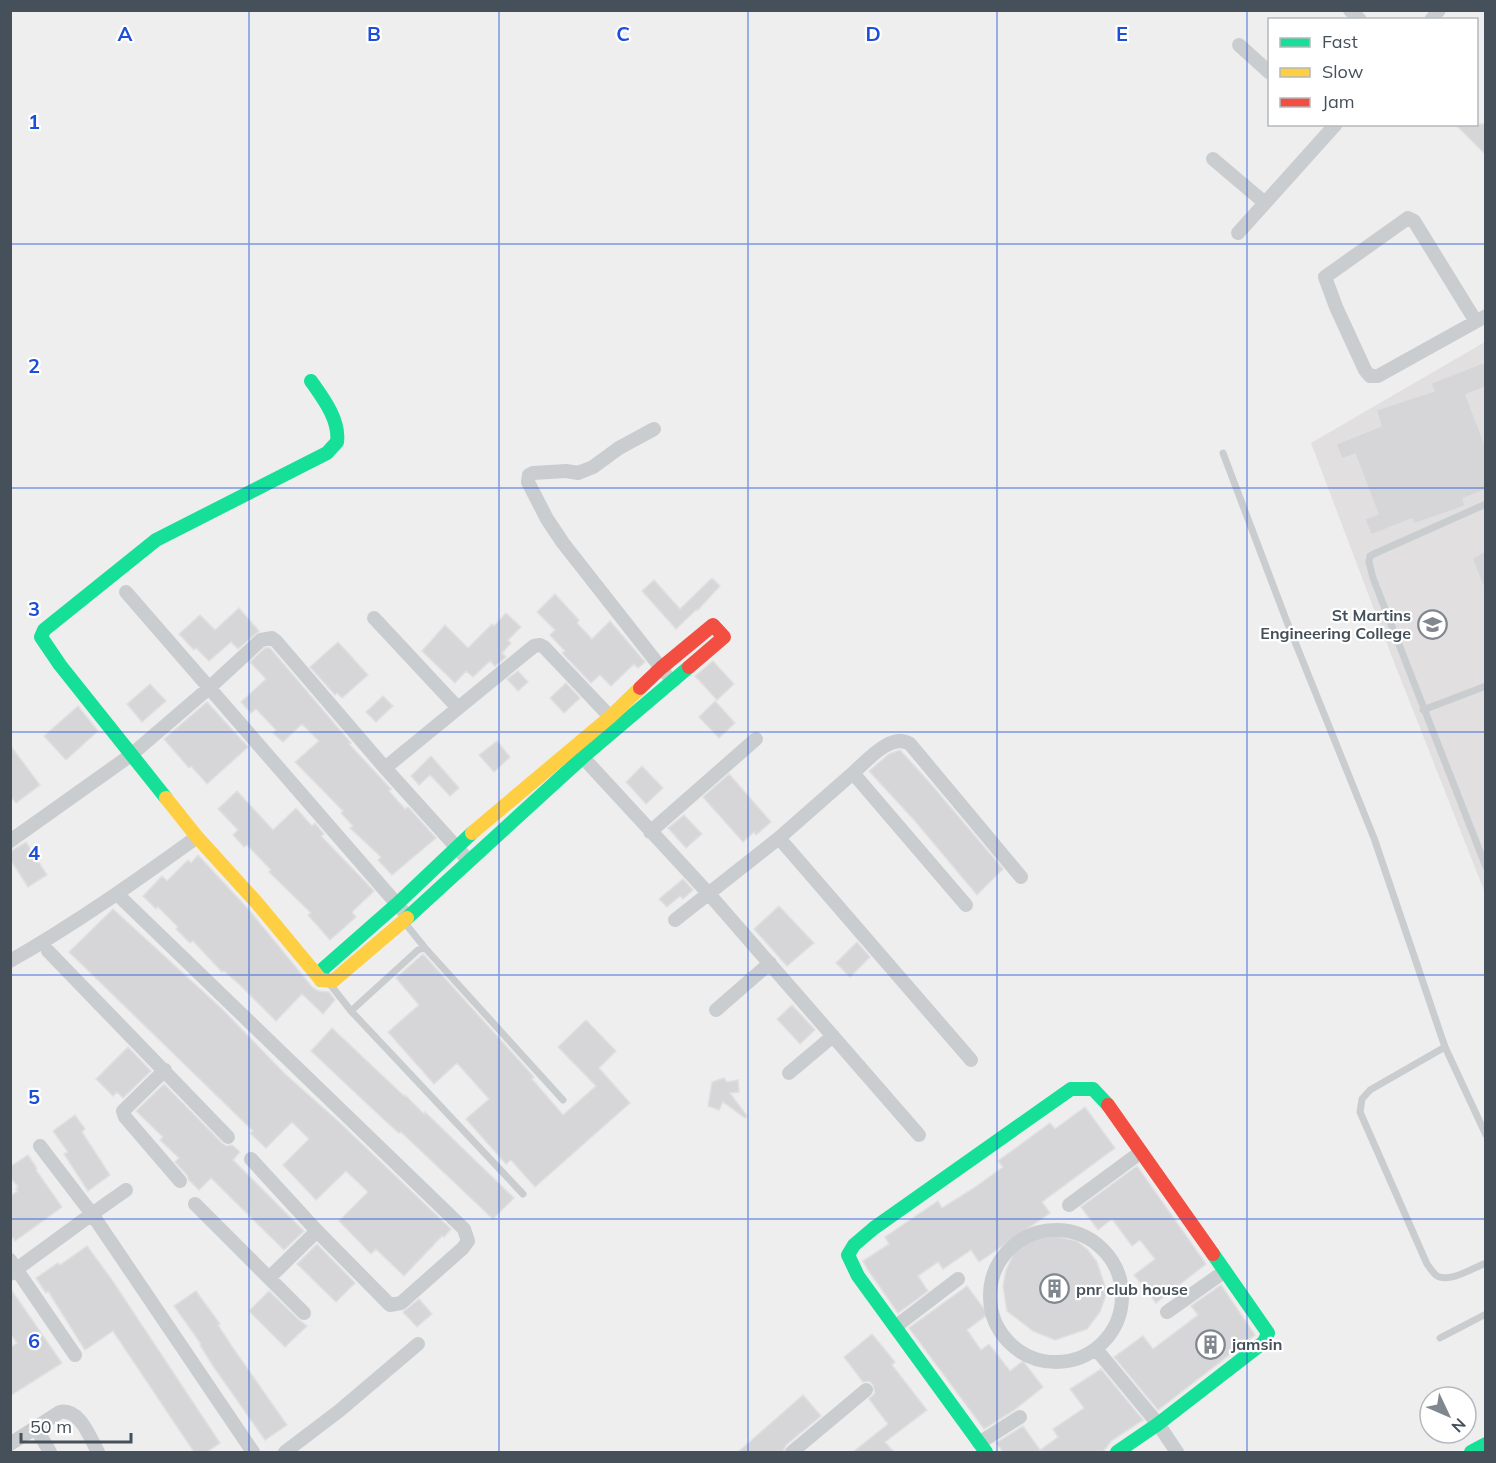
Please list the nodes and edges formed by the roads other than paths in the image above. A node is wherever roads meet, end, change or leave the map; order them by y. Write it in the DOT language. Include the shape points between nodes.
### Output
graph roads {
  1 [pos="1239,45"];
  2 [pos="1268,72"];
  3 [pos="1331,126"];
  4 [pos="1213,159"];
  5 [pos="1264,203"];
  6 [pos="1238,233"];
  7 [pos="1480,318"];
  8 [pos="311,381"];
  9 [pos="654,429"];
  10 [pos="1223,453"];
  11 [pos="1485,504"];
  12 [pos="126,592"];
  13 [pos="374,618"];
  14 [pos="661,668"];
  15 [pos="672,682"];
  16 [pos="1485,686"];
  17 [pos="209,688"];
  18 [pos="458,708"];
  19 [pos="1424,710"];
  20 [pos="610,717"];
  21 [pos="620,727"];
  22 [pos="756,739"];
  23 [pos="572,747"];
  24 [pos="131,755"];
  25 [pos="583,757"];
  26 [pos="385,768"];
  27 [pos="853,773"];
  28 [pos="650,832"];
  29 [pos="197,837"];
  30 [pos="779,838"];
  31 [pos="10,841"];
  32 [pos="456,846"];
  33 [pos="468,860"];
  34 [pos="1485,867"];
  35 [pos="1021,877"];
  36 [pos="117,894"];
  37 [pos="709,894"];
  38 [pos="397,904"];
  39 [pos="966,905"];
  40 [pos="405,919"];
  41 [pos="675,920"];
  42 [pos="45,945"];
  43 [pos="425,948"];
  44 [pos="10,961"];
  45 [pos="770,963"];
  46 [pos="327,981"];
  47 [pos="716,1010"];
  48 [pos="351,1011"];
  49 [pos="833,1036"];
  50 [pos="1445,1047"];
  51 [pos="971,1060"];
  52 [pos="165,1070"];
  53 [pos="789,1073"];
  54 [pos="563,1100"];
  55 [pos="918,1135"];
  56 [pos="1485,1135"];
  57 [pos="228,1137"];
  58 [pos="40,1146"];
  59 [pos="1141,1152"];
  60 [pos="251,1159"];
  61 [pos="180,1181"];
  62 [pos="126,1190"];
  63 [pos="523,1194"];
  64 [pos="195,1204"];
  65 [pos="1069,1205"];
  66 [pos="92,1214"];
  67 [pos="317,1231"];
  68 [pos="1485,1263"];
  69 [pos="13,1268"];
  70 [pos="1225,1270"];
  71 [pos="268,1278"];
  72 [pos="958,1279"];
  73 [pos="1167,1312"];
  74 [pos="304,1313"];
  75 [pos="1485,1314"];
  76 [pos="895,1327"];
  77 [pos="1440,1338"];
  78 [pos="418,1344"];
  79 [pos="1096,1349"];
  80 [pos="75,1355"];
  81 [pos="866,1390"];
  82 [pos="1020,1417"];
  83 [pos="1158,1424"];
  84 [pos="36,1428"];
  85 [pos="10,1444"];
  86 [pos="1485,1444"];
  87 [pos="982,1448"];
  88 [pos="50,1452"];
  89 [pos="98,1452"];
  90 [pos="253,1452"];
  91 [pos="285,1452"];
  92 [pos="792,1452"];
  93 [pos="1117,1452"];
  94 [pos="1177,1452"];
  95 [pos="1471,1452"];
  1 -- 2 [label="street"];
  3 -- 5 [label="street"];
  4 -- 5 [label="street"];
  5 -- 6 [label="street"];
  7 -- 7 [label="street" via="1378,376 1370,376 1325,277 1407,218 1414,221"];
  8 -- 24 [label="street" via="336,427 336,444 327,453 156,540 44,630 41,637 45,645"];
  9 -- 14 [label="street" via="593,468 578,473 533,473 528,482 563,543"];
  10 -- 50 [label="lane" via="1374,838"];
  11 -- 19 [label="lane" via="1370,556 1370,570"];
  12 -- 17 [label="street"];
  13 -- 18 [label="street"];
  14 -- 15 [label="street"];
  14 -- 15 [label="street" via="713,626 723,635"];
  14 -- 20 [label="street"];
  15 -- 21 [label="street"];
  16 -- 19 [label="lane"];
  17 -- 24 [label="street"];
  17 -- 26 [label="street" via="261,640 272,638"];
  17 -- 38 [label="street"];
  18 -- 20 [label="street" via="530,648 540,645"];
  18 -- 26 [label="street"];
  19 -- 34 [label="lane"];
  20 -- 21 [label="street"];
  20 -- 23 [label="street"];
  21 -- 25 [label="street"];
  22 -- 28 [label="street"];
  23 -- 25 [label="street"];
  23 -- 32 [label="street"];
  24 -- 29 [label="street"];
  24 -- 31 [label="street"];
  25 -- 28 [label="street"];
  25 -- 33 [label="street"];
  26 -- 32 [label="street"];
  27 -- 30 [label="street"];
  27 -- 35 [label="street" via="886,745 905,741 910,744"];
  27 -- 39 [label="street"];
  28 -- 37 [label="street"];
  29 -- 36 [label="street"];
  29 -- 46 [label="street"];
  30 -- 37 [label="street"];
  30 -- 51 [label="street"];
  32 -- 33 [label="street"];
  32 -- 38 [label="street"];
  33 -- 40 [label="street"];
  36 -- 42 [label="street"];
  36 -- 67 [label="street" via="464,1229 468,1241 401,1304 390,1305"];
  37 -- 41 [label="street"];
  37 -- 45 [label="street"];
  38 -- 40 [label="street"];
  38 -- 46 [label="street" via="323,969"];
  40 -- 43 [label="lane"];
  40 -- 46 [label="street"];
  42 -- 44 [label="street"];
  42 -- 52 [label="street"];
  43 -- 48 [label="lane" via="418,950"];
  43 -- 54 [label="lane"];
  45 -- 47 [label="street"];
  45 -- 49 [label="street"];
  46 -- 48 [label="lane"];
  48 -- 63 [label="lane"];
  49 -- 53 [label="street"];
  49 -- 55 [label="street"];
  50 -- 56 [label="lane"];
  50 -- 68 [label="lane" via="1370,1090 1362,1099 1360,1112 1433,1272 1450,1277"];
  52 -- 57 [label="street"];
  52 -- 61 [label="street" via="123,1111"];
  58 -- 66 [label="street"];
  59 -- 65 [label="street"];
  59 -- 70 [label="street"];
  59 -- 76 [label="street" via="1093,1089 1071,1089 874,1228 848,1255 858,1276"];
  60 -- 67 [label="street"];
  62 -- 66 [label="street"];
  64 -- 71 [label="street"];
  66 -- 69 [label="street"];
  66 -- 90 [label="street"];
  67 -- 71 [label="street"];
  69 -- 80 [label="street"];
  70 -- 73 [label="street"];
  70 -- 83 [label="street" via="1268,1333 1264,1342"];
  71 -- 74 [label="street"];
  72 -- 76 [label="street"];
  75 -- 77 [label="lane"];
  76 -- 87 [label="street"];
  78 -- 91 [label="street"];
  79 -- 79 [label="street" via="1077,1359 1056,1363 1034,1360 1000,1334 991,1314 991,1282 1005,1253 1022,1239 1043,1231 1065,1230 1086,1237 1104,1250 1116,1269 1122,1290 1120,1312 1111,1333"];
  79 -- 83 [label="street"];
  81 -- 92 [label="street"];
  82 -- 87 [label="street"];
  83 -- 93 [label="street"];
  83 -- 94 [label="street"];
  84 -- 85 [label="street"];
  84 -- 88 [label="street"];
  84 -- 89 [label="street" via="60,1412 72,1412"];
  86 -- 95 [label="street"];
}
